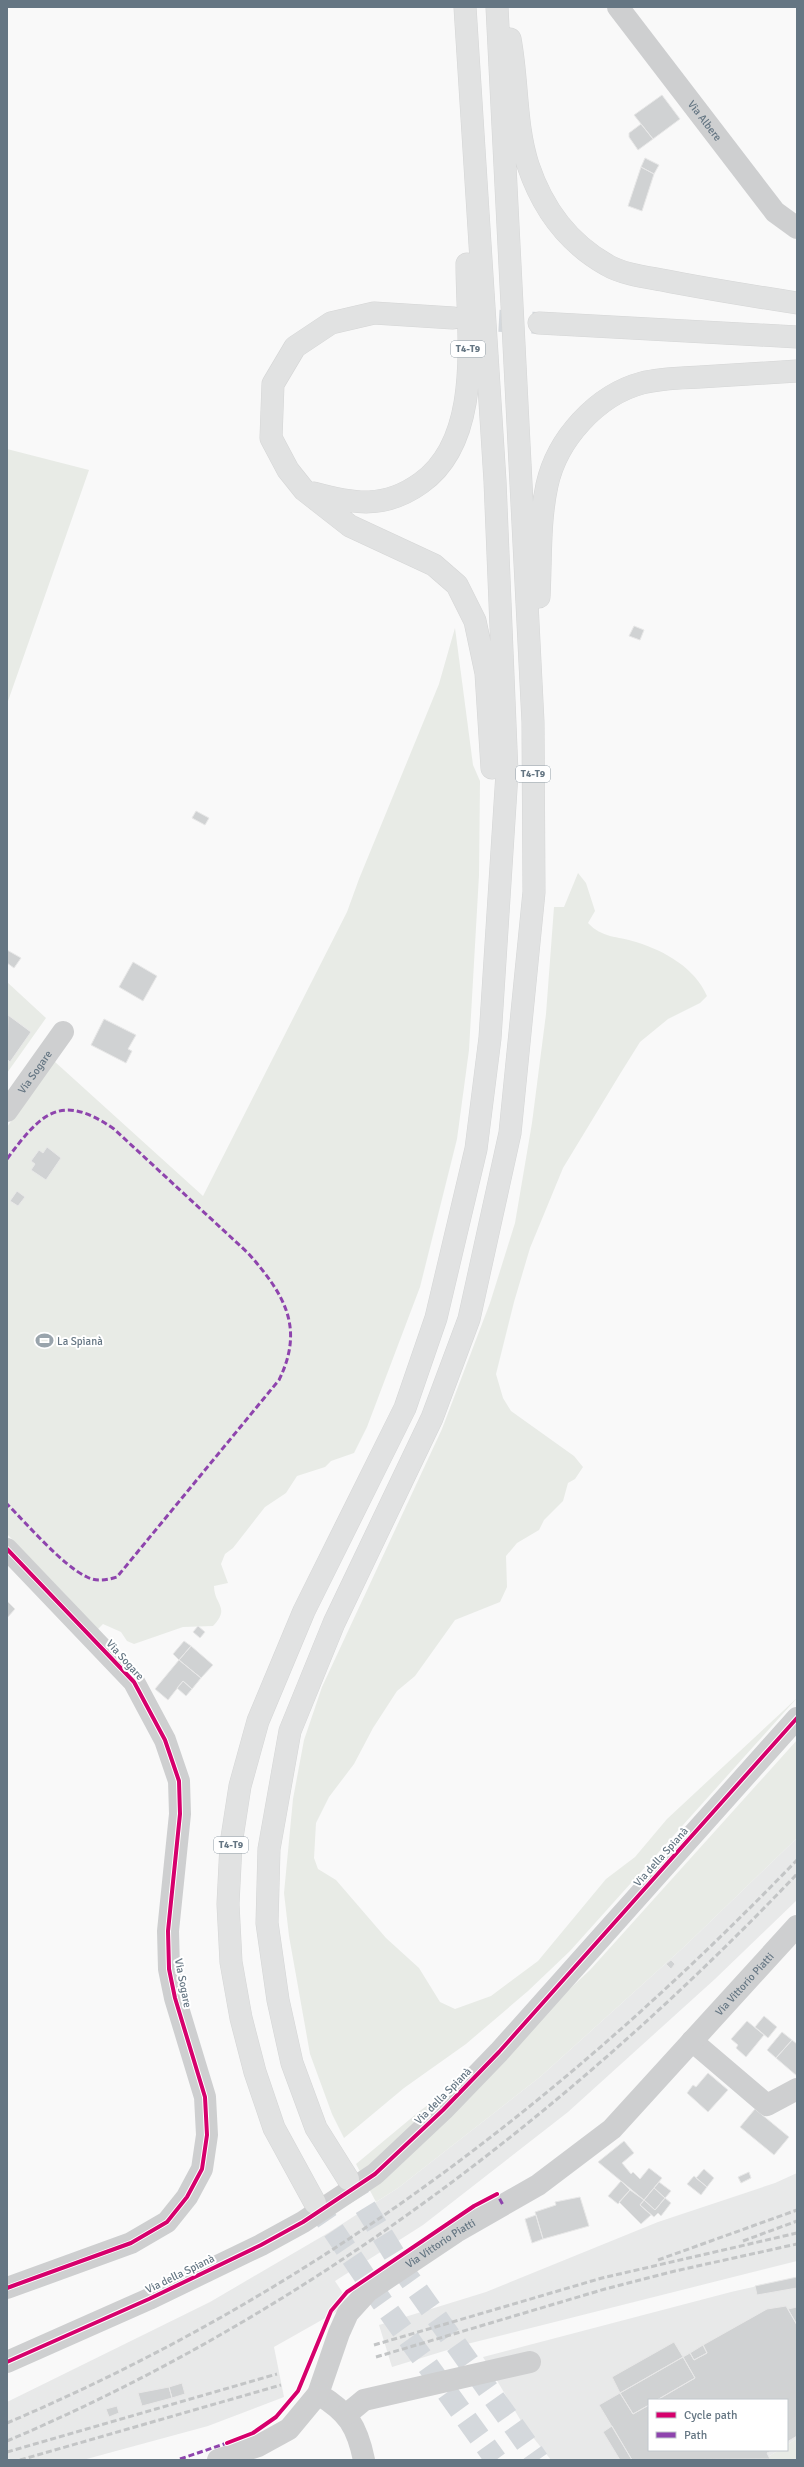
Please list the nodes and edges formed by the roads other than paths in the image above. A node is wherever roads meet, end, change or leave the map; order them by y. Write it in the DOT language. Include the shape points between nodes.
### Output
graph roads {
  1 [pos="465,7"];
  2 [pos="497,7"];
  3 [pos="503,7"];
  4 [pos="618,7"];
  5 [pos="468,77"];
  6 [pos="797,228"];
  7 [pos="797,303"];
  8 [pos="453,318"];
  9 [pos="539,323"];
  10 [pos="797,337"];
  11 [pos="797,371"];
  12 [pos="304,490"];
  13 [pos="533,722"];
  14 [pos="63,1032"];
  15 [pos="490,1038"];
  16 [pos="7,1111"];
  17 [pos="7,1549"];
  18 [pos="797,1718"];
  19 [pos="797,1926"];
  20 [pos="692,2042"];
  21 [pos="797,2089"];
  22 [pos="348,2179"];
  23 [pos="315,2203"];
  24 [pos="7,2288"];
  25 [pos="7,2362"];
  26 [pos="530,2362"];
  27 [pos="318,2394"];
  28 [pos="347,2414"];
  29 [pos="218,2460"];
  30 [pos="364,2460"];
  1 -- 5 [label="highway, T4-T9"];
  2 -- 13 [label="highway, T4-T9"];
  3 -- 7 [label="highway" via="516,70 519,126 528,164 544,204 575,244 608,266 644,276"];
  4 -- 6 [label="street, Via Albere" via="775,212"];
  5 -- 12 [label="highway, T4-T9" via="468,376 459,431 445,459 431,476 405,494 372,503 340,500"];
  5 -- 15 [label="highway, T4-T9" via="495,481 507,772"];
  8 -- 12 [label="highway, T4-T9" via="374,314 331,323 295,347 272,384 270,438 288,470"];
  9 -- 10 [label="highway"];
  11 -- 13 [label="highway, T4-T9" via="642,383 619,392 600,404 576,427 547,483 541,522"];
  12 -- 15 [label="highway, T4-T9" via="350,526 434,565 457,585 475,621 486,673 492,766"];
  13 -- 22 [label="highway, T4-T9" via="534,892 510,1133 469,1319 432,1418 334,1623 290,1731 269,1850 267,1923 278,2000 292,2063 316,2128"];
  14 -- 16 [label="street, Via Sogare"];
  15 -- 23 [label="highway, T4-T9" via="476,1149 436,1318 405,1408 301,1618 258,1721 240,1786 231,1844 228,1904 231,1962 241,2018 255,2072 274,2128"];
  17 -- 24 [label="street, Via Sogare" via="134,1682 165,1740 179,1781 168,1931 169,1969 175,1998 205,2097 208,2135 202,2169 187,2197 167,2222 131,2243"];
  18 -- 25 [label="street, Via della Spianà" via="499,2052 443,2110 375,2174 303,2222 261,2245 149,2299"];
  19 -- 20 [label="street, Via Vittorio Piatti"];
  20 -- 21 [label="street" via="767,2105"];
  20 -- 27 [label="street, Via Vittorio Piatti" via="612,2129 574,2160 538,2185 456,2232 368,2290 348,2313 338,2333"];
  26 -- 28 [label="street" via="364,2400"];
  27 -- 28 [label="street"];
  27 -- 29 [label="street, Via Vittorio Piatti" via="289,2429 258,2446"];
  28 -- 30 [label="street" via="359,2439"];
}
